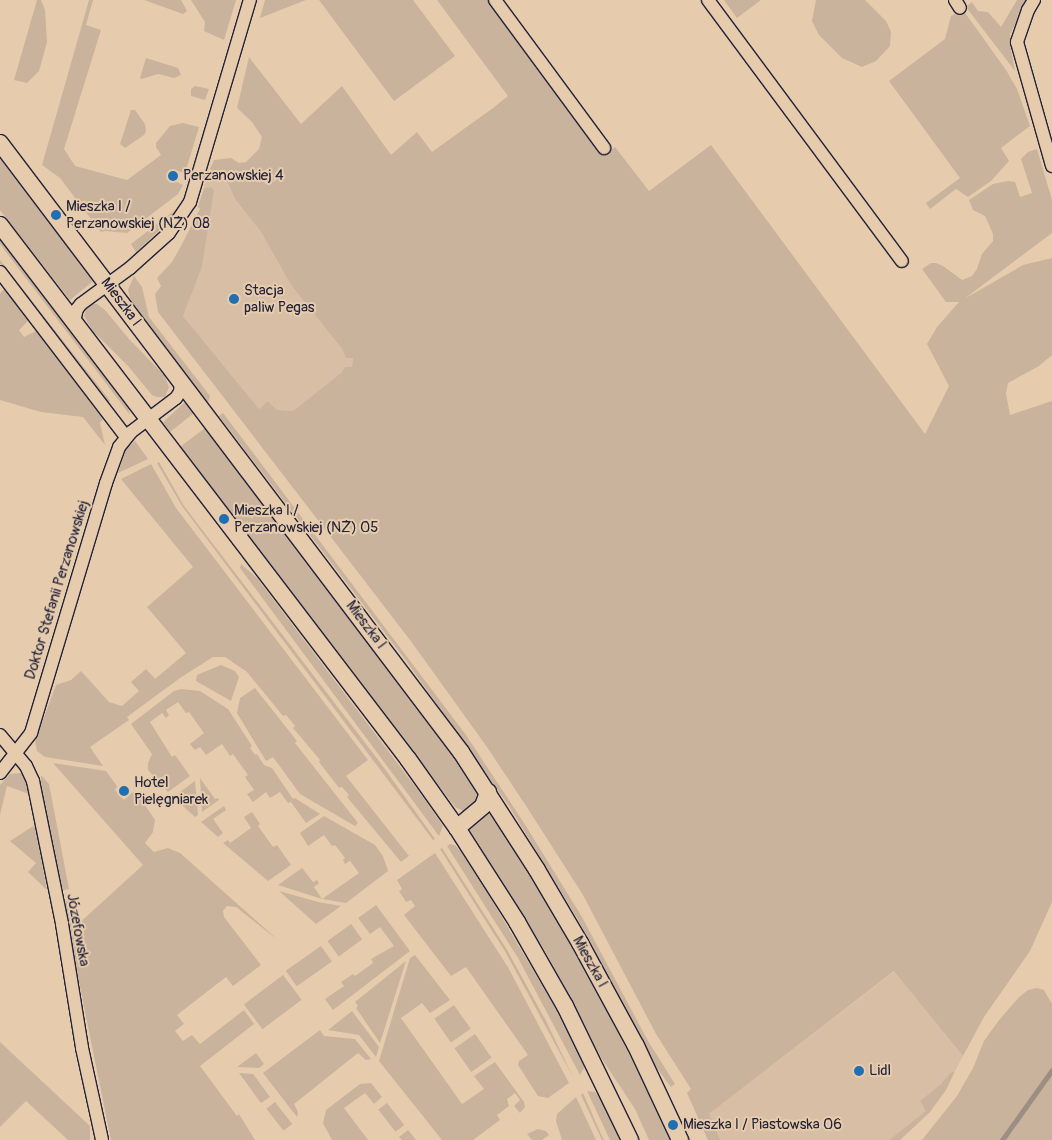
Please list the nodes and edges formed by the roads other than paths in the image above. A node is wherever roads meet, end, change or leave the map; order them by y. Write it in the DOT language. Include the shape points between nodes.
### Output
graph roads {
  1 [pos="250,0"];
  2 [pos="495,0"];
  3 [pos="708,0"];
  4 [pos="1034,0"];
  5 [pos="0,143"];
  6 [pos="604,148"];
  7 [pos="1052,166"];
  8 [pos="0,225"];
  9 [pos="902,261"];
  10 [pos="0,272"];
  11 [pos="107,284"];
  12 [pos="74,321"];
  13 [pos="181,382"];
  14 [pos="148,418"];
  15 [pos="126,437"];
  16 [pos="0,735"];
  17 [pos="16,753"];
  18 [pos="0,773"];
  19 [pos="488,792"];
  20 [pos="457,828"];
  21 [pos="102,1140"];
  22 [pos="630,1140"];
  23 [pos="680,1140"];
  1 -- 11 [label="street" via="190,202 169,233"];
  2 -- 6 [label="street"];
  3 -- 9 [label="street"];
  4 -- 7 [label="street" via="1017,42"];
  5 -- 11 [label="street, Mieszka I"];
  8 -- 12 [label="street"];
  10 -- 15 [label="street"];
  11 -- 12 [label="street" via="81,304"];
  11 -- 13 [label="street, Mieszka I"];
  12 -- 14 [label="street"];
  13 -- 14 [label="street, Doktor Stefanii Perzanowskiej" via="176,398"];
  13 -- 19 [label="street, Mieszka I" via="426,703"];
  14 -- 15 [label="street, Doktor Stefanii Perzanowskiej"];
  14 -- 20 [label="street"];
  15 -- 17 [label="street, Doktor Stefanii Perzanowskiej" via="106,483 31,733"];
  16 -- 17 [label="street, Józefowska"];
  17 -- 18 [label="street, Doktor Stefanii Perzanowskiej"];
  17 -- 21 [label="street, Józefowska" via="33,781"];
  19 -- 20 [label="street" via="483,806"];
  19 -- 23 [label="street, Mieszka I" via="580,943 636,1046"];
  20 -- 22 [label="street" via="566,1006"];
}
